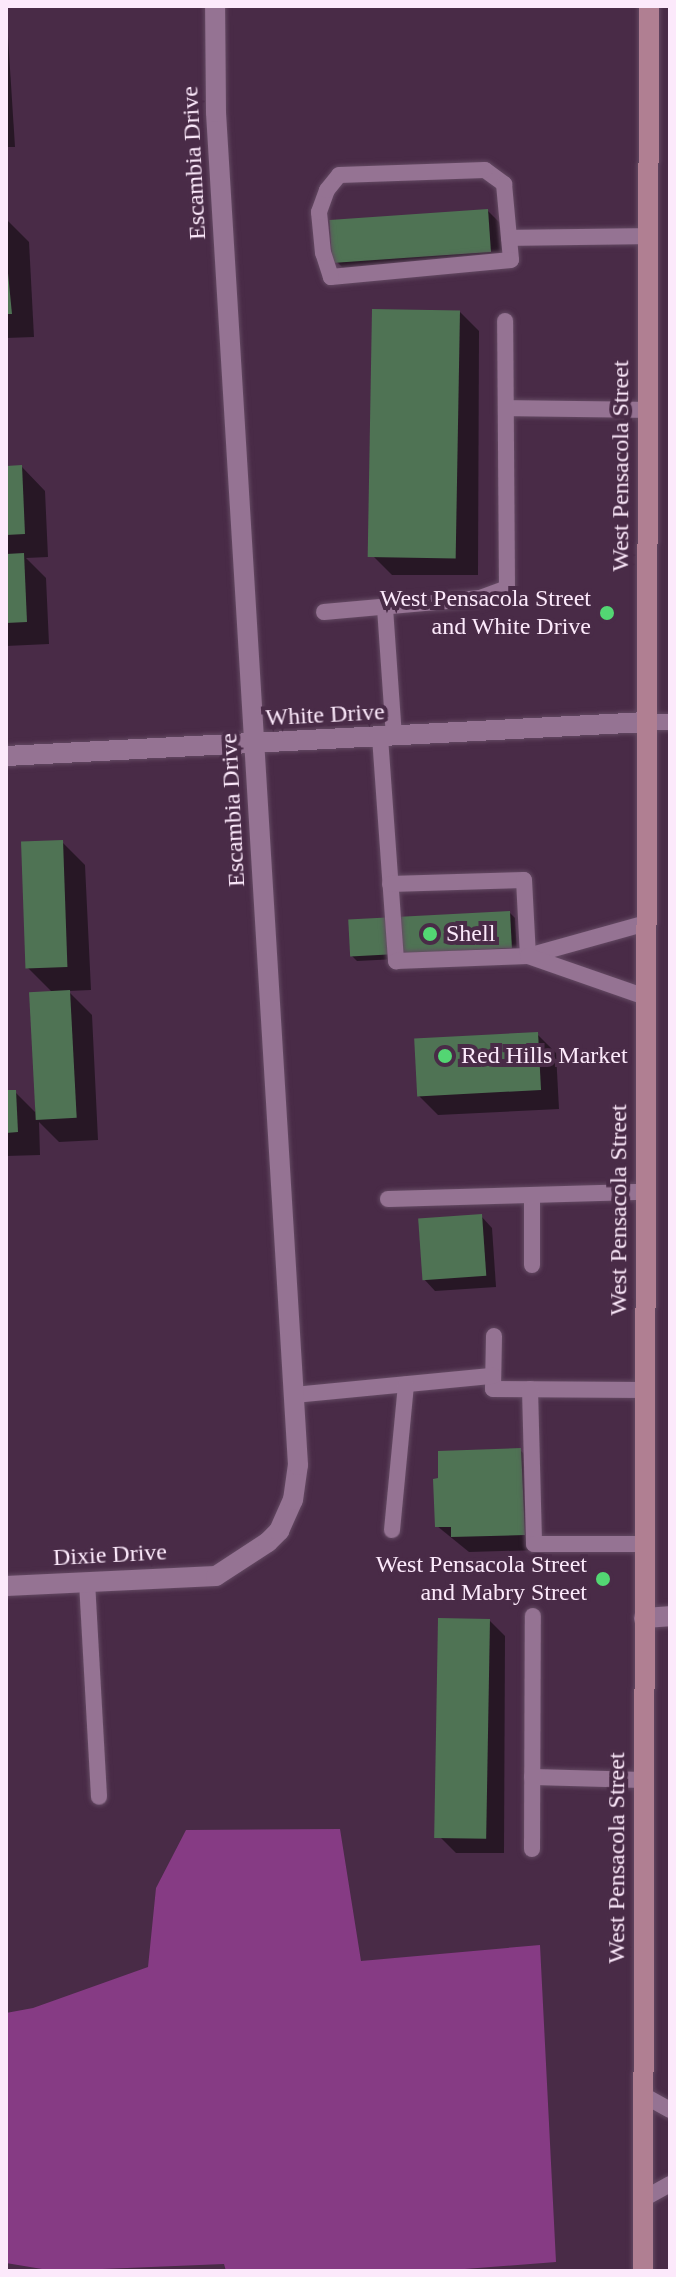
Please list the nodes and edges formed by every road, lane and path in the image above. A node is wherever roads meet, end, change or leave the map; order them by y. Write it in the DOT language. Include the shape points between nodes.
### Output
graph roads {
  1 [pos="215,6"];
  2 [pos="649,6"];
  3 [pos="648,236"];
  4 [pos="509,238"];
  5 [pos="505,321"];
  6 [pos="506,408"];
  7 [pos="647,410"];
  8 [pos="385,608"];
  9 [pos="324,612"];
  10 [pos="646,722"];
  11 [pos="670,722"];
  12 [pos="387,737"];
  13 [pos="255,745"];
  14 [pos="6,756"];
  15 [pos="390,884"];
  16 [pos="646,923"];
  17 [pos="528,956"];
  18 [pos="646,997"];
  19 [pos="645,1192"];
  20 [pos="532,1195"];
  21 [pos="388,1199"];
  22 [pos="532,1265"];
  23 [pos="494,1336"];
  24 [pos="493,1376"];
  25 [pos="406,1385"];
  26 [pos="530,1389"];
  27 [pos="645,1390"];
  28 [pos="294,1395"];
  29 [pos="392,1530"];
  30 [pos="644,1544"];
  31 [pos="216,1576"];
  32 [pos="87,1582"];
  33 [pos="6,1586"];
  34 [pos="533,1616"];
  35 [pos="670,1616"];
  36 [pos="644,1618"];
  37 [pos="532,1777"];
  38 [pos="644,1780"];
  39 [pos="99,1797"];
  40 [pos="532,1849"];
  41 [pos="643,2095"];
  42 [pos="670,2110"];
  43 [pos="670,2184"];
  44 [pos="643,2199"];
  45 [pos="643,2271"];
  1 -- 13 [label="street, Escambia Drive" via="216,112"];
  2 -- 3 [label="main road, West Pensacola Street"];
  3 -- 4 [label="lane"];
  3 -- 7 [label="main road, West Pensacola Street"];
  4 -- 4 [label="lane" via="504,184 485,170 339,175 319,212 331,277 511,260"];
  5 -- 6 [label="lane"];
  6 -- 7 [label="lane"];
  6 -- 8 [label="lane" via="507,588 480,598"];
  7 -- 10 [label="main road, West Pensacola Street"];
  8 -- 9 [label="lane"];
  8 -- 12 [label="lane"];
  10 -- 11 [label="lane"];
  10 -- 12 [label="street, White Drive"];
  10 -- 16 [label="main road, West Pensacola Street"];
  12 -- 13 [label="street, White Drive"];
  12 -- 15 [label="lane"];
  13 -- 14 [label="street, White Drive"];
  13 -- 28 [label="street, Escambia Drive"];
  15 -- 17 [label="lane" via="396,961"];
  15 -- 17 [label="lane" via="524,880"];
  16 -- 17 [label="lane"];
  16 -- 18 [label="main road, West Pensacola Street"];
  17 -- 18 [label="lane"];
  18 -- 19 [label="main road, West Pensacola Street"];
  19 -- 20 [label="lane"];
  19 -- 27 [label="main road, West Pensacola Street"];
  20 -- 21 [label="lane"];
  20 -- 22 [label="lane"];
  23 -- 24 [label="lane"];
  24 -- 25 [label="lane"];
  24 -- 26 [label="lane" via="493,1389"];
  25 -- 28 [label="lane"];
  25 -- 29 [label="lane"];
  26 -- 27 [label="lane"];
  26 -- 30 [label="lane" via="534,1544"];
  27 -- 30 [label="main road, West Pensacola Street"];
  28 -- 31 [label="street, Escambia Drive" via="298,1465 293,1500 268,1542"];
  30 -- 36 [label="main road, West Pensacola Street"];
  31 -- 32 [label="street, Dixie Drive"];
  32 -- 33 [label="street, Dixie Drive"];
  32 -- 39 [label="lane"];
  34 -- 37 [label="lane"];
  35 -- 36 [label="street"];
  36 -- 38 [label="main road, West Pensacola Street"];
  37 -- 38 [label="lane"];
  37 -- 40 [label="lane"];
  38 -- 41 [label="main road, West Pensacola Street"];
  41 -- 42 [label="lane"];
  41 -- 44 [label="main road, West Pensacola Street"];
  43 -- 44 [label="lane"];
  44 -- 45 [label="main road, West Pensacola Street"];
}
